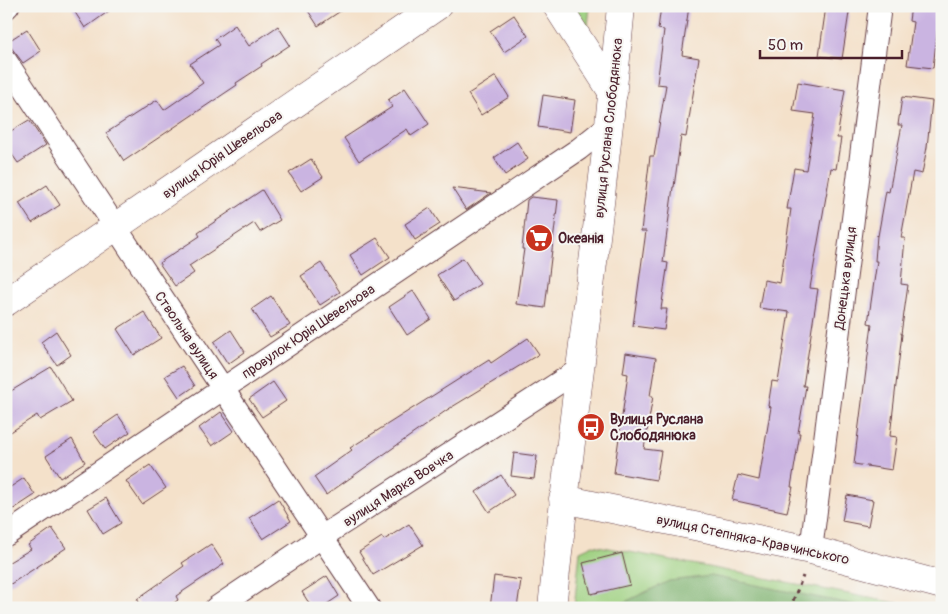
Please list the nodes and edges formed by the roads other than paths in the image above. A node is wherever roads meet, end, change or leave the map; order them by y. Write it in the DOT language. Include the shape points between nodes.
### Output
graph roads {
  1 [pos="438,6"];
  2 [pos="557,6"];
  3 [pos="621,6"];
  4 [pos="880,6"];
  5 [pos="6,60"];
  6 [pos="613,93"];
  7 [pos="609,125"];
  8 [pos="116,227"];
  9 [pos="6,302"];
  10 [pos="580,369"];
  11 [pos="223,388"];
  12 [pos="563,499"];
  13 [pos="6,534"];
  14 [pos="323,536"];
  15 [pos="811,550"];
  16 [pos="942,585"];
  17 [pos="216,608"];
  18 [pos="369,608"];
  19 [pos="552,608"];
  1 -- 8 [label="main road, вулиця Юрія Шевельова"];
  2 -- 6 [label="main road"];
  3 -- 6 [label="main road, вулиця Руслана Слободянюка"];
  4 -- 15 [label="street, Донецька вулиця"];
  5 -- 8 [label="street, Ствольна вулиця"];
  6 -- 7 [label="main road, вулиця Руслана Слободянюка"];
  7 -- 10 [label="main road, вулиця Руслана Слободянюка"];
  7 -- 11 [label="street, провулок Юрія Шевельова" via="571,155"];
  8 -- 9 [label="main road, вулиця Юрія Шевельова"];
  8 -- 11 [label="street, Ствольна вулиця"];
  10 -- 12 [label="main road, вулиця Руслана Слободянюка"];
  10 -- 14 [label="street, вулиця Марка Вовчка"];
  11 -- 13 [label="street, провулок Юрія Шевельова"];
  11 -- 14 [label="street, Ствольна вулиця"];
  12 -- 15 [label="main road, вулиця Степняка-Кравчинського"];
  12 -- 19 [label="main road, вулиця Руслана Слободянюка"];
  14 -- 17 [label="street, вулиця Марка Вовчка"];
  14 -- 18 [label="street, Ствольна вулиця"];
  15 -- 16 [label="main road, вулиця Степняка-Кравчинського"];
}
